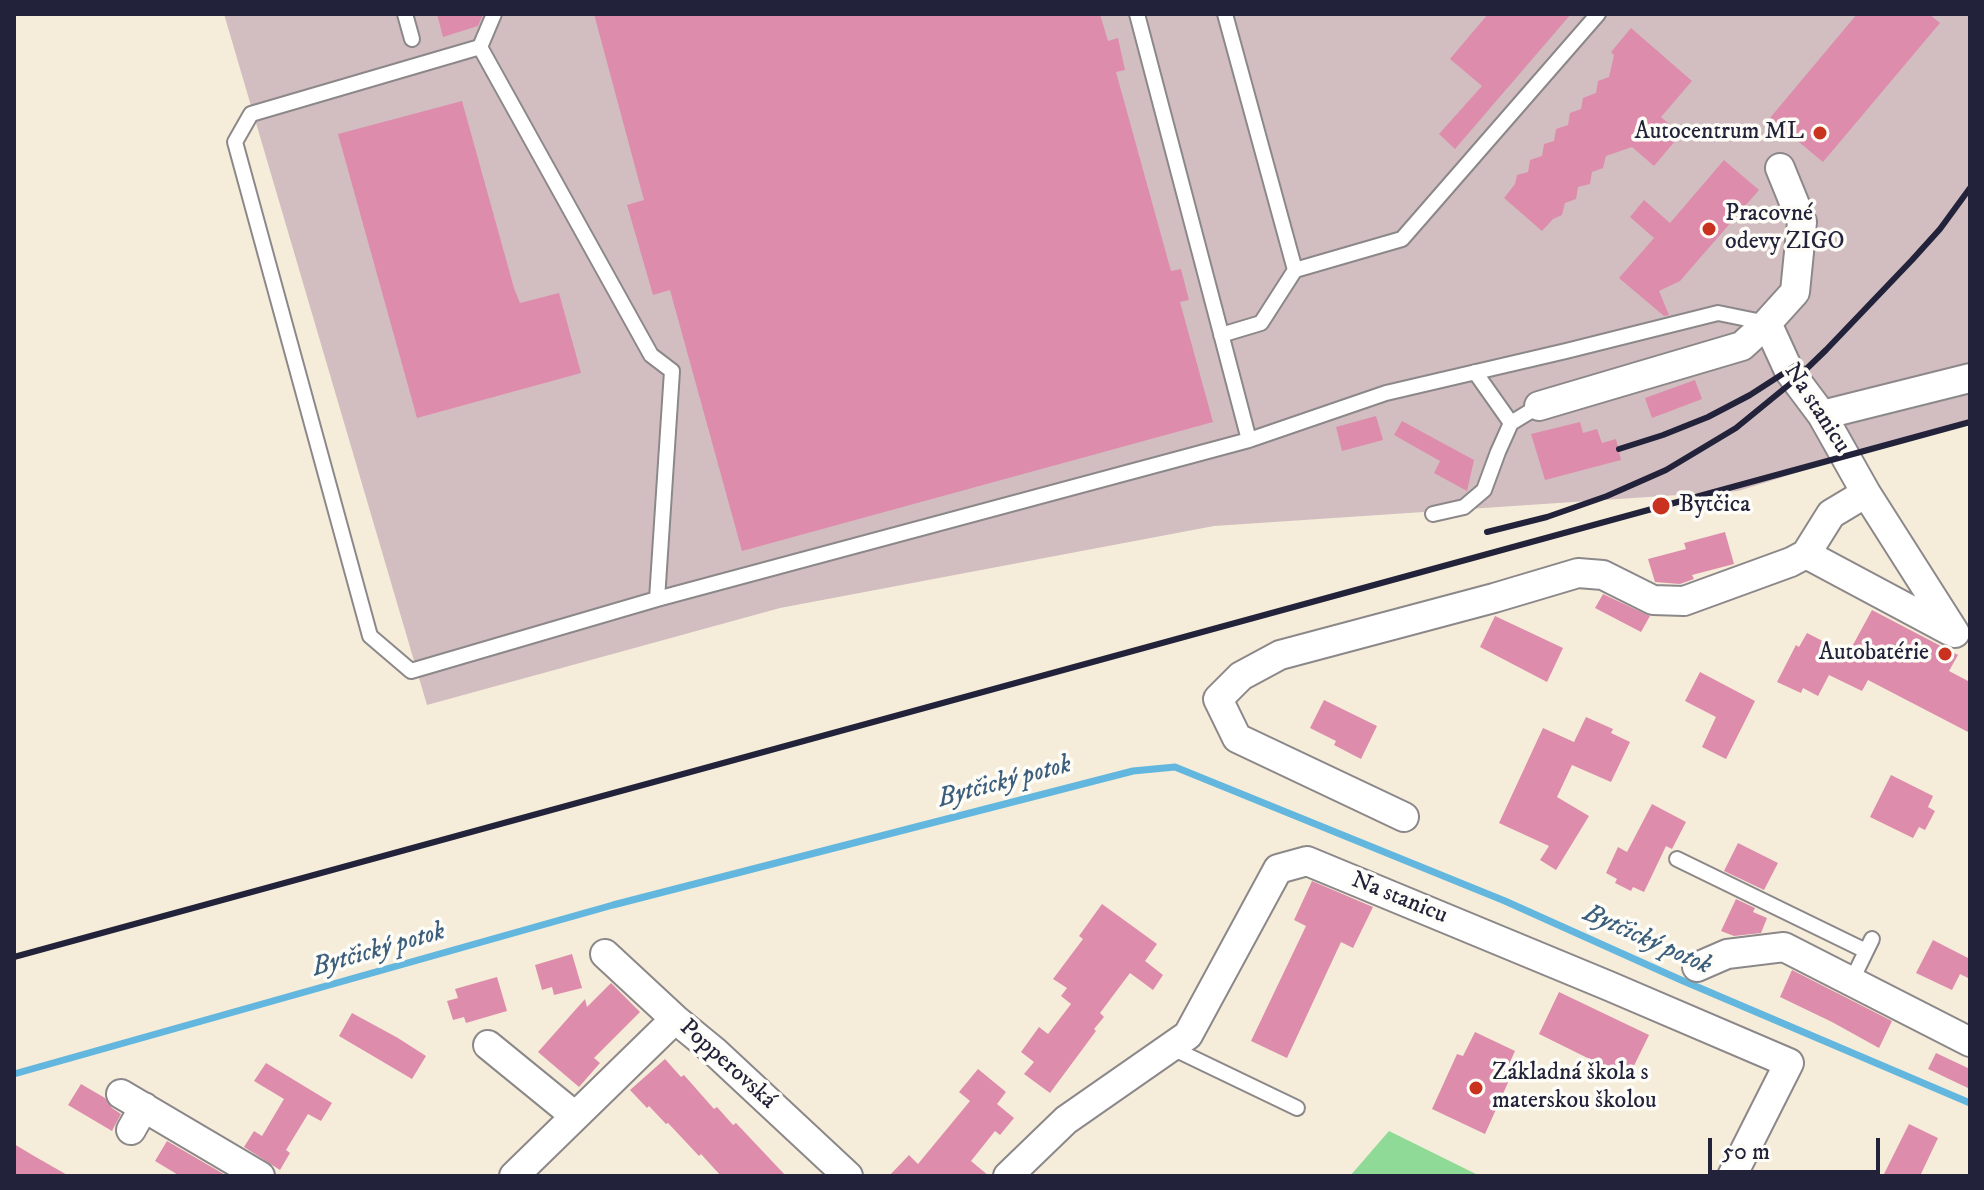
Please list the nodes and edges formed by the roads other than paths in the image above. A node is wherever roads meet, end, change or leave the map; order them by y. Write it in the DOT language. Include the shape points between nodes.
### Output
graph roads {
  1 [pos="405,14"];
  2 [pos="494,14"];
  3 [pos="1137,14"];
  4 [pos="1225,14"];
  5 [pos="1598,14"];
  6 [pos="412,39"];
  7 [pos="480,47"];
  8 [pos="1780,168"];
  9 [pos="1295,270"];
  10 [pos="1767,323"];
  11 [pos="1221,335"];
  12 [pos="1475,372"];
  13 [pos="1970,378"];
  14 [pos="1539,406"];
  15 [pos="1822,415"];
  16 [pos="1511,423"];
  17 [pos="1249,440"];
  18 [pos="1866,493"];
  19 [pos="1433,514"];
  20 [pos="1806,554"];
  21 [pos="657,599"];
  22 [pos="1962,637"];
  23 [pos="1404,817"];
  24 [pos="1677,859"];
  25 [pos="605,954"];
  26 [pos="1697,967"];
  27 [pos="1851,982"];
  28 [pos="675,1019"];
  29 [pos="1970,1042"];
  30 [pos="488,1045"];
  31 [pos="1170,1047"];
  32 [pos="1297,1108"];
  33 [pos="132,1110"];
  34 [pos="575,1116"];
  35 [pos="260,1176"];
  36 [pos="514,1176"];
  37 [pos="848,1176"];
  38 [pos="1008,1176"];
  39 [pos="1732,1176"];
  1 -- 6 [label="lane"];
  2 -- 7 [label="lane"];
  3 -- 11 [label="lane"];
  4 -- 9 [label="lane"];
  5 -- 9 [label="lane" via="1402,239"];
  7 -- 21 [label="lane" via="651,355 672,371"];
  7 -- 21 [label="lane" via="251,114 235,142 370,636 411,671"];
  8 -- 10 [label="street" via="1802,222 1795,292"];
  9 -- 11 [label="lane" via="1261,323"];
  10 -- 12 [label="lane" via="1718,313"];
  10 -- 14 [label="street" via="1742,346"];
  10 -- 15 [label="street, Na stanicu" via="1789,371"];
  11 -- 17 [label="lane"];
  12 -- 16 [label="lane"];
  12 -- 17 [label="lane" via="1386,393"];
  13 -- 15 [label="street"];
  14 -- 16 [label="lane"];
  15 -- 18 [label="street, Na stanicu"];
  16 -- 19 [label="lane" via="1484,490 1464,507"];
  17 -- 21 [label="lane"];
  18 -- 20 [label="street" via="1831,514"];
  18 -- 22 [label="street, Na stanicu"];
  20 -- 22 [label="street, Na stanicu"];
  20 -- 23 [label="street" via="1684,601 1653,600 1603,575 1578,573 1280,655 1241,676 1218,699 1237,738"];
  24 -- 27 [label="lane" via="1869,945"];
  25 -- 28 [label="street, Popperovská"];
  26 -- 27 [label="street" via="1727,954 1784,947"];
  27 -- 29 [label="street"];
  28 -- 34 [label="street"];
  28 -- 37 [label="street, Popperovská"];
  30 -- 34 [label="street"];
  31 -- 32 [label="lane"];
  31 -- 38 [label="street, Na stanicu" via="1066,1120"];
  31 -- 39 [label="street, Na stanicu" via="1188,1035 1278,869 1307,861 1789,1063"];
  33 -- 35 [label="street"];
  34 -- 36 [label="street"];
}
